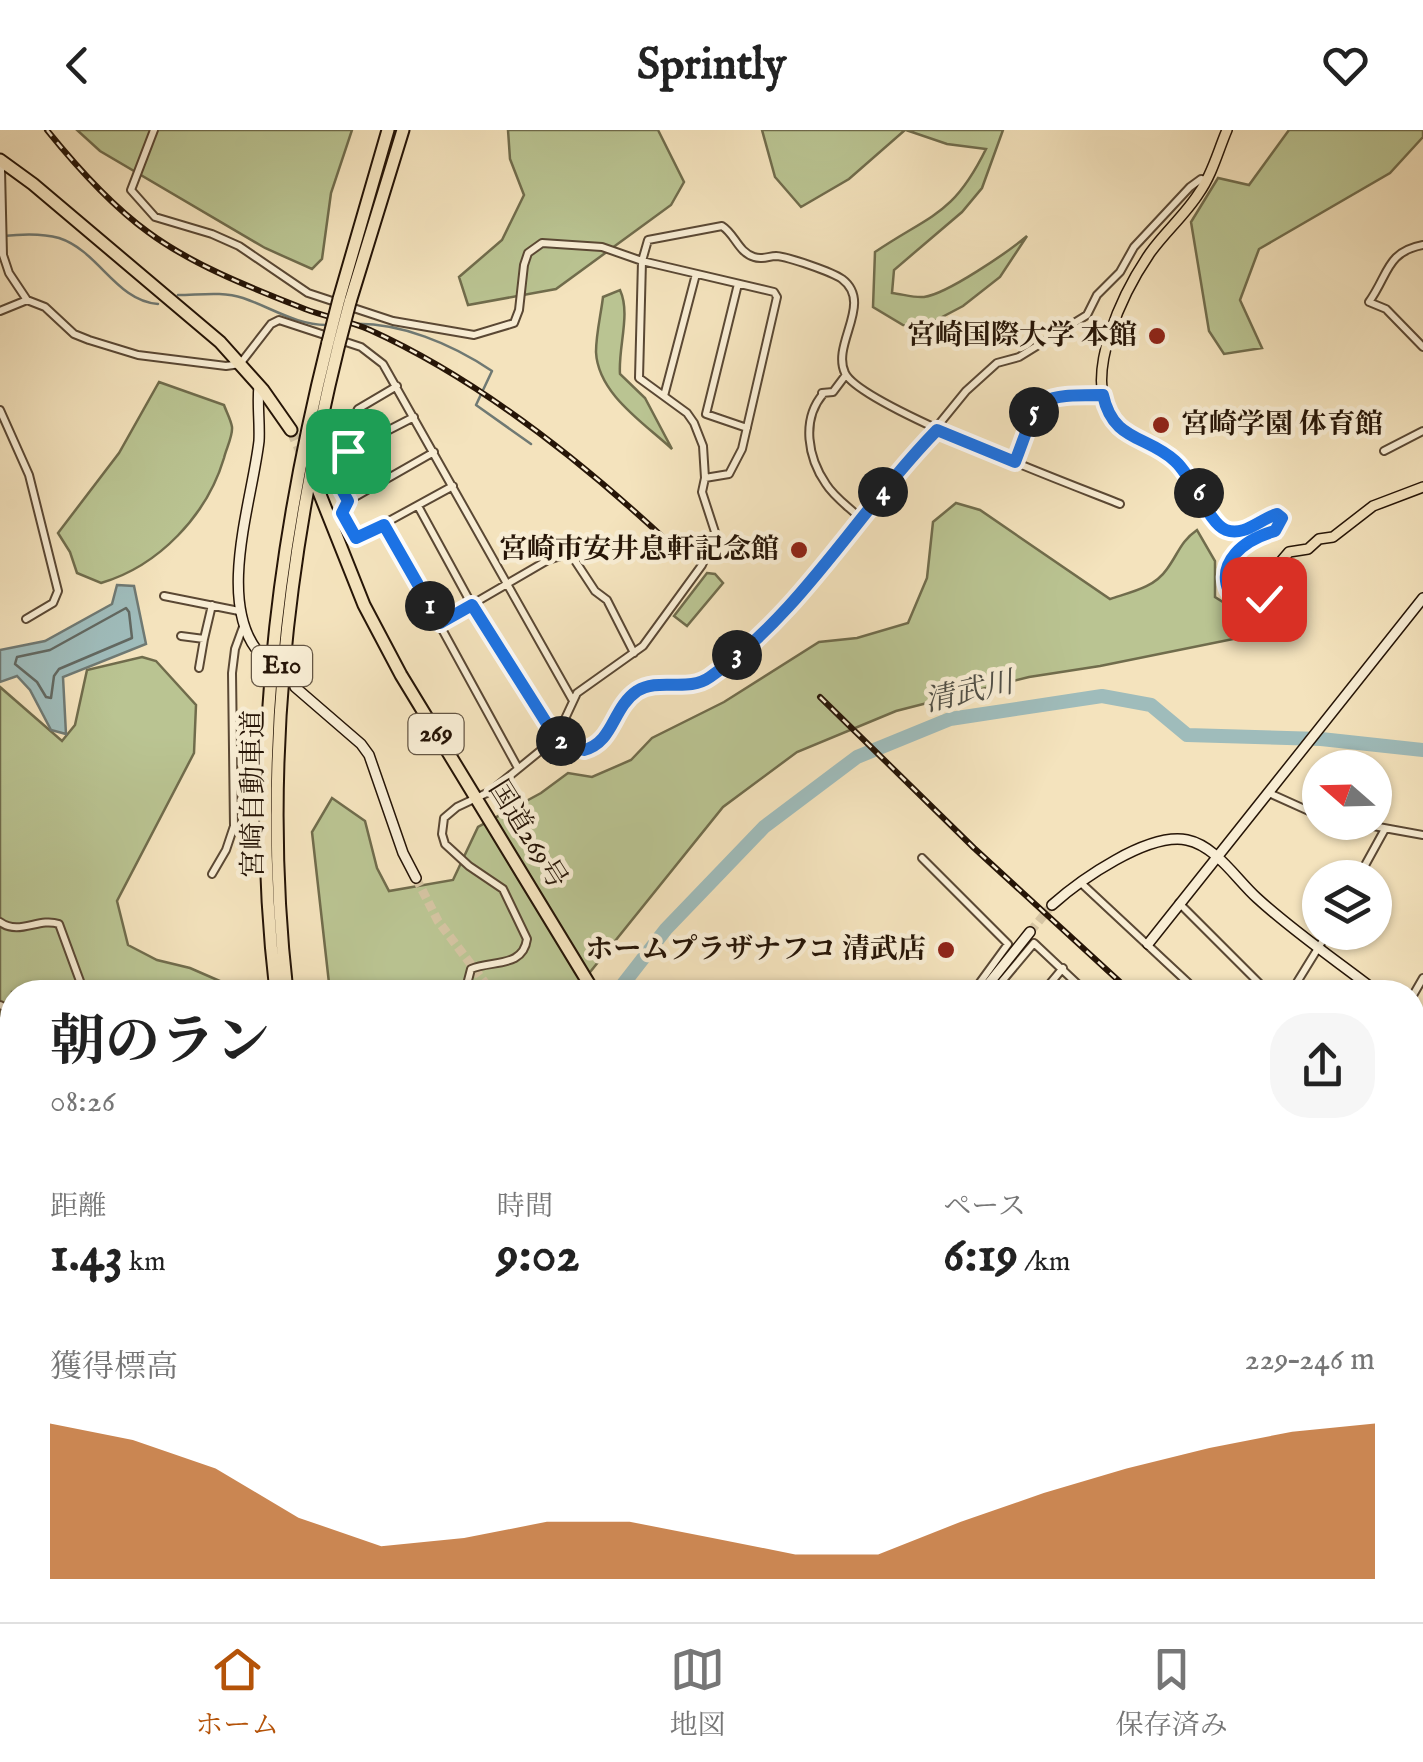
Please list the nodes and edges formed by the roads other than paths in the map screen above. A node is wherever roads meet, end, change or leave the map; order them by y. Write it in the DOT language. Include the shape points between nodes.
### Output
graph roads {
  1 [pos="154,130"];
  2 [pos="388,130"];
  3 [pos="1227,130"];
  4 [pos="402,134"];
  5 [pos="1,165"];
  6 [pos="1207,180"];
  7 [pos="1423,244"];
  8 [pos="642,261"];
  9 [pos="696,274"];
  10 [pos="738,284"];
  11 [pos="26,300"];
  12 [pos="345,300"];
  13 [pos="0,311"];
  14 [pos="333,343"];
  15 [pos="1423,347"];
  16 [pos="240,364"];
  17 [pos="846,375"];
  18 [pos="258,386"];
  19 [pos="397,386"];
  20 [pos="1103,395"];
  21 [pos="664,396"];
  22 [pos="0,410"];
  23 [pos="414,417"];
  24 [pos="747,428"];
  25 [pos="291,430"];
  26 [pos="937,430"];
  27 [pos="1423,431"];
  28 [pos="348,451"];
  29 [pos="1384,451"];
  30 [pos="434,452"];
  31 [pos="1015,462"];
  32 [pos="705,478"];
  33 [pos="317,486"];
  34 [pos="453,486"];
  35 [pos="1423,487"];
  36 [pos="348,501"];
  37 [pos="1120,504"];
  38 [pos="418,506"];
  39 [pos="860,518"];
  40 [pos="384,525"];
  41 [pos="508,584"];
  42 [pos="164,596"];
  43 [pos="1423,598"];
  44 [pos="212,605"];
  45 [pos="472,605"];
  46 [pos="239,611"];
  47 [pos="26,619"];
  48 [pos="440,623"];
  49 [pos="243,626"];
  50 [pos="181,636"];
  51 [pos="204,639"];
  52 [pos="256,649"];
  53 [pos="634,653"];
  54 [pos="199,668"];
  55 [pos="295,687"];
  56 [pos="572,700"];
  57 [pos="556,738"];
  58 [pos="518,768"];
  59 [pos="1273,788"];
  60 [pos="474,798"];
  61 [pos="1302,805"];
  62 [pos="1392,830"];
  63 [pos="1423,835"];
  64 [pos="922,858"];
  65 [pos="1217,858"];
  66 [pos="212,874"];
  67 [pos="416,878"];
  68 [pos="1079,881"];
  69 [pos="1178,903"];
  70 [pos="1052,905"];
  71 [pos="0,922"];
  72 [pos="1030,932"];
  73 [pos="1302,933"];
  74 [pos="1148,944"];
  75 [pos="1319,950"];
  76 [pos="1323,950"];
  77 [pos="1062,968"];
  78 [pos="80,980"];
  79 [pos="275,980"];
  80 [pos="287,980"];
  81 [pos="468,980"];
  82 [pos="586,980"];
  83 [pos="982,980"];
  84 [pos="992,980"];
  85 [pos="1003,980"];
  86 [pos="1052,980"];
  87 [pos="1074,980"];
  88 [pos="1186,980"];
  89 [pos="1256,980"];
  90 [pos="1299,980"];
  91 [pos="1362,980"];
  1 -- 8 [label="street" via="131,190 155,217 238,246 308,293 393,321 474,335 514,322 528,253 542,244 602,247"];
  2 -- 12 [label="highway, 宮崎自動車道 / E10"];
  3 -- 6 [label="main road"];
  4 -- 12 [label="highway, 宮崎自動車道 / E10"];
  5 -- 11 [label="street" via="3,254"];
  5 -- 16 [label="highway" via="33,184"];
  6 -- 20 [label="main road" via="1134,276 1106,347"];
  6 -- 26 [label="street" via="1190,186 1134,246 1087,315 990,368"];
  7 -- 15 [label="street" via="1403,249 1390,262 1369,302 1386,309"];
  8 -- 9 [label="street"];
  8 -- 17 [label="street" via="652,238 722,226 752,256 783,258 841,278 854,310 841,353"];
  8 -- 21 [label="street" via="639,378"];
  9 -- 10 [label="street"];
  9 -- 21 [label="street"];
  10 -- 24 [label="street" via="777,298"];
  10 -- 24 [label="street" via="706,414"];
  11 -- 13 [label="street"];
  11 -- 16 [label="street" via="45,307 74,334 138,355"];
  12 -- 14 [label="highway, 宮崎自動車道 / E10, bridge"];
  14 -- 79 [label="highway, 宮崎自動車道 / E10" via="286,533 271,661 265,824"];
  14 -- 80 [label="highway, 宮崎自動車道 / E10" via="294,552 278,713 277,855"];
  16 -- 18 [label="highway"];
  16 -- 19 [label="street" via="279,320 361,347"];
  17 -- 26 [label="street"];
  17 -- 39 [label="street" via="839,388 822,392 808,448 826,484"];
  18 -- 25 [label="highway"];
  18 -- 46 [label="street"];
  19 -- 23 [label="street"];
  19 -- 28 [label="street" via="358,409"];
  20 -- 31 [label="street" via="1045,399"];
  20 -- 35 [label="main road" via="1114,422 1173,458 1194,481 1221,528 1243,530 1267,517 1282,518 1275,531 1232,555 1226,585 1244,602 1264,599 1270,572 1288,552 1334,537 1374,506"];
  21 -- 32 [label="street" via="694,423"];
  22 -- 47 [label="street" via="29,475 58,591 52,603"];
  23 -- 28 [label="street"];
  23 -- 30 [label="street"];
  24 -- 32 [label="street" via="729,474"];
  26 -- 31 [label="street"];
  26 -- 39 [label="street"];
  27 -- 29 [label="street"];
  28 -- 36 [label="street" via="342,490"];
  30 -- 34 [label="street"];
  30 -- 36 [label="street"];
  31 -- 37 [label="street"];
  32 -- 53 [label="street" via="702,492 716,535 702,565"];
  33 -- 60 [label="highway, 国道269号 / 269" via="364,605"];
  34 -- 38 [label="street"];
  34 -- 41 [label="street"];
  36 -- 40 [label="street" via="342,513 356,538"];
  38 -- 40 [label="street"];
  38 -- 45 [label="street"];
  39 -- 57 [label="street" via="781,612 708,679 642,688 618,710 605,740 589,750"];
  40 -- 48 [label="street"];
  41 -- 45 [label="street"];
  41 -- 53 [label="street" via="570,554 607,600"];
  41 -- 56 [label="street"];
  42 -- 44 [label="street"];
  43 -- 59 [label="street"];
  44 -- 46 [label="street"];
  44 -- 51 [label="street"];
  45 -- 48 [label="street"];
  45 -- 57 [label="street"];
  46 -- 49 [label="street"];
  48 -- 58 [label="street"];
  49 -- 52 [label="street"];
  49 -- 66 [label="street" via="232,673 233,834"];
  50 -- 51 [label="street"];
  51 -- 54 [label="street"];
  53 -- 56 [label="street"];
  55 -- 67 [label="street" via="369,755"];
  56 -- 57 [label="street"];
  57 -- 58 [label="street"];
  58 -- 60 [label="street"];
  59 -- 61 [label="street"];
  59 -- 65 [label="street"];
  60 -- 81 [label="street" via="444,818 445,844 503,889 527,942 516,959 471,969"];
  60 -- 82 [label="highway, 国道269号 / 269"];
  62 -- 63 [label="street"];
  64 -- 83 [label="street" via="1008,944"];
  65 -- 68 [label="street" via="1191,840 1158,840"];
  65 -- 69 [label="street"];
  65 -- 73 [label="street"];
  68 -- 70 [label="street"];
  68 -- 74 [label="street"];
  69 -- 74 [label="street"];
  69 -- 89 [label="street"];
  71 -- 78 [label="street" via="13,929 59,924"];
  72 -- 84 [label="street"];
  74 -- 88 [label="street"];
  75 -- 90 [label="street"];
  76 -- 91 [label="street"];
  77 -- 85 [label="street" via="1034,943"];
  77 -- 86 [label="street"];
  77 -- 87 [label="street"];
}
